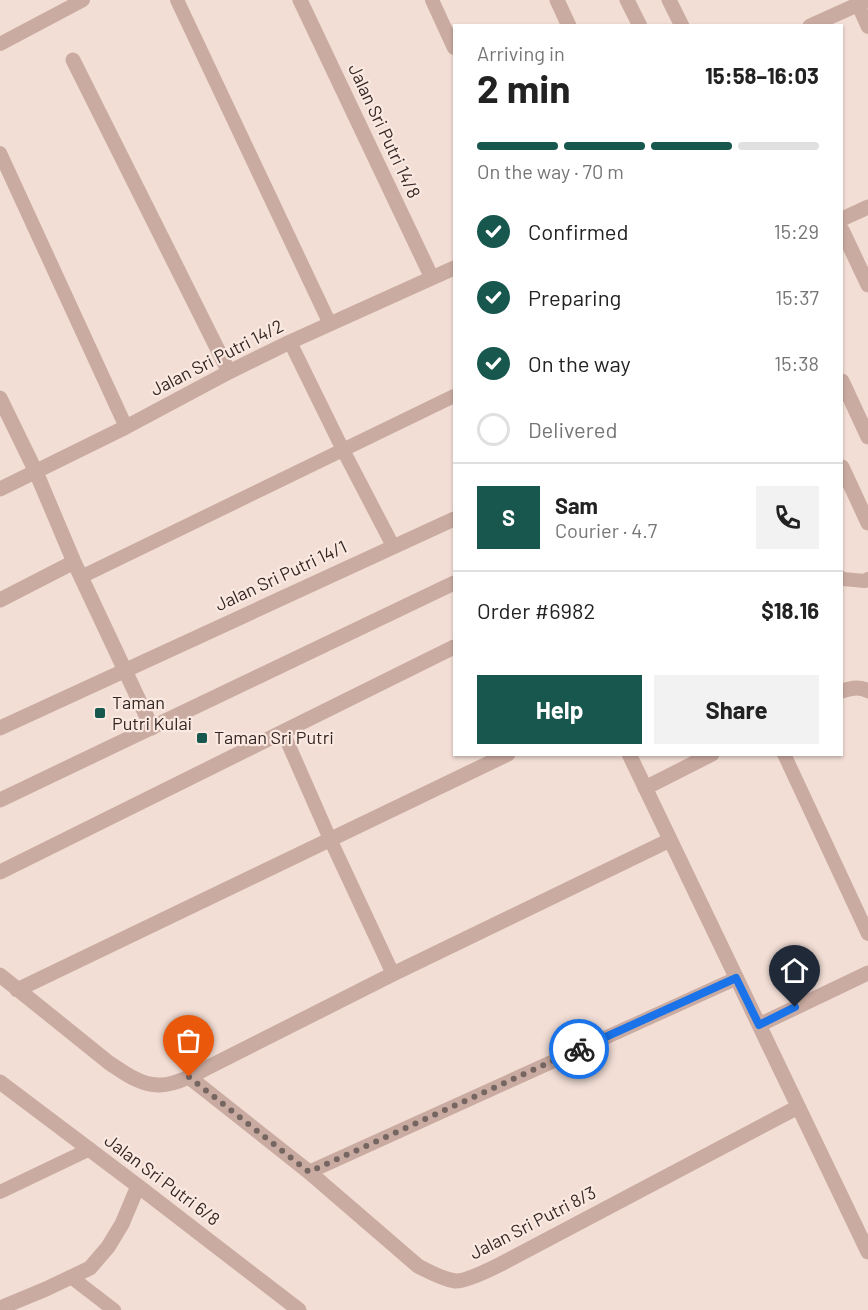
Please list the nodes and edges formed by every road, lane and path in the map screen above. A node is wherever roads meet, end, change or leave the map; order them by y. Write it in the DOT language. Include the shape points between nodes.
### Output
graph roads {
  1 [pos="83,0"];
  2 [pos="177,0"];
  3 [pos="300,0"];
  4 [pos="432,0"];
  5 [pos="556,0"];
  6 [pos="627,0"];
  7 [pos="669,0"];
  8 [pos="863,3"];
  9 [pos="569,24"];
  10 [pos="639,24"];
  11 [pos="681,24"];
  12 [pos="815,24"];
  13 [pos="868,27"];
  14 [pos="0,44"];
  15 [pos="453,46"];
  16 [pos="73,60"];
  17 [pos="0,153"];
  18 [pos="868,207"];
  19 [pos="843,219"];
  20 [pos="843,232"];
  21 [pos="453,268"];
  22 [pos="432,278"];
  23 [pos="868,285"];
  24 [pos="330,324"];
  25 [pos="290,342"];
  26 [pos="229,372"];
  27 [pos="453,396"];
  28 [pos="0,398"];
  29 [pos="845,398"];
  30 [pos="126,427"];
  31 [pos="868,436"];
  32 [pos="343,450"];
  33 [pos="843,469"];
  34 [pos="36,472"];
  35 [pos="0,489"];
  36 [pos="453,519"];
  37 [pos="868,523"];
  38 [pos="393,546"];
  39 [pos="74,562"];
  40 [pos="81,577"];
  41 [pos="843,579"];
  42 [pos="868,579"];
  43 [pos="453,583"];
  44 [pos="0,600"];
  45 [pos="453,647"];
  46 [pos="125,670"];
  47 [pos="843,691"];
  48 [pos="868,691"];
  49 [pos="0,728"];
  50 [pos="152,728"];
  51 [pos="283,732"];
  52 [pos="504,756"];
  53 [pos="630,756"];
  54 [pos="708,756"];
  55 [pos="785,756"];
  56 [pos="645,788"];
  57 [pos="0,800"];
  58 [pos="330,839"];
  59 [pos="670,840"];
  60 [pos="0,872"];
  61 [pos="868,934"];
  62 [pos="868,973"];
  63 [pos="393,974"];
  64 [pos="0,975"];
  65 [pos="736,978"];
  66 [pos="17,990"];
  67 [pos="759,1025"];
  68 [pos="189,1077"];
  69 [pos="0,1082"];
  70 [pos="798,1107"];
  71 [pos="90,1149"];
  72 [pos="309,1172"];
  73 [pos="138,1186"];
  74 [pos="0,1192"];
  75 [pos="868,1252"];
  76 [pos="71,1277"];
  77 [pos="1,1309"];
  78 [pos="114,1310"];
  79 [pos="299,1310"];
  1 -- 14 [label="lane"];
  2 -- 24 [label="lane"];
  3 -- 22 [label="street, Jalan Sri Putri 14/8"];
  4 -- 15 [label="lane"];
  5 -- 9 [label="street"];
  6 -- 10 [label="street"];
  7 -- 11 [label="street"];
  8 -- 12 [label="street"];
  8 -- 13 [label="lane"];
  16 -- 26 [label="street"];
  17 -- 30 [label="lane"];
  18 -- 19 [label="street"];
  20 -- 23 [label="street"];
  21 -- 22 [label="street, Jalan Sri Putri 14/2"];
  22 -- 24 [label="street, Jalan Sri Putri 14/2"];
  24 -- 25 [label="street, Jalan Sri Putri 14/2"];
  25 -- 26 [label="street, Jalan Sri Putri 14/2"];
  25 -- 32 [label="lane"];
  26 -- 30 [label="street, Jalan Sri Putri 14/2"];
  27 -- 32 [label="lane"];
  28 -- 34 [label="street"];
  29 -- 31 [label="street"];
  30 -- 34 [label="street, Jalan Sri Putri 14/2"];
  32 -- 38 [label="lane"];
  32 -- 40 [label="lane"];
  33 -- 37 [label="street"];
  34 -- 35 [label="street, Jalan Sri Putri 14/2"];
  34 -- 39 [label="street"];
  36 -- 38 [label="street, Jalan Sri Putri 14/1"];
  38 -- 46 [label="street, Jalan Sri Putri 14/1"];
  39 -- 40 [label="street"];
  39 -- 44 [label="street"];
  40 -- 46 [label="street"];
  41 -- 42 [label="lane"];
  43 -- 50 [label="street"];
  45 -- 51 [label="street"];
  46 -- 49 [label="street, Jalan Sri Putri 14/1"];
  46 -- 50 [label="street"];
  47 -- 48 [label="street"];
  50 -- 57 [label="street"];
  51 -- 58 [label="lane"];
  51 -- 60 [label="street"];
  52 -- 58 [label="street"];
  53 -- 56 [label="street"];
  54 -- 56 [label="street"];
  55 -- 61 [label="lane"];
  56 -- 59 [label="street"];
  58 -- 63 [label="lane"];
  58 -- 66 [label="street"];
  59 -- 63 [label="street"];
  59 -- 65 [label="street"];
  62 -- 67 [label="street"];
  63 -- 68 [label="street"];
  64 -- 66 [label="street"];
  65 -- 67 [label="street"];
  65 -- 72 [label="lane"];
  66 -- 68 [label="street" via="122,1072 160,1085"];
  67 -- 70 [label="street"];
  68 -- 72 [label="street, Jalan Sri Putri 8/3"];
  69 -- 71 [label="street, Jalan Sri Putri 6/8"];
  70 -- 72 [label="street, Jalan Sri Putri 8/3" via="501,1264 457,1282 418,1266"];
  70 -- 75 [label="street"];
  71 -- 73 [label="street, Jalan Sri Putri 6/8"];
  71 -- 74 [label="lane"];
  73 -- 76 [label="street" via="108,1247 90,1268"];
  73 -- 79 [label="street, Jalan Sri Putri 6/8"];
  76 -- 77 [label="street"];
  76 -- 78 [label="lane"];
}
